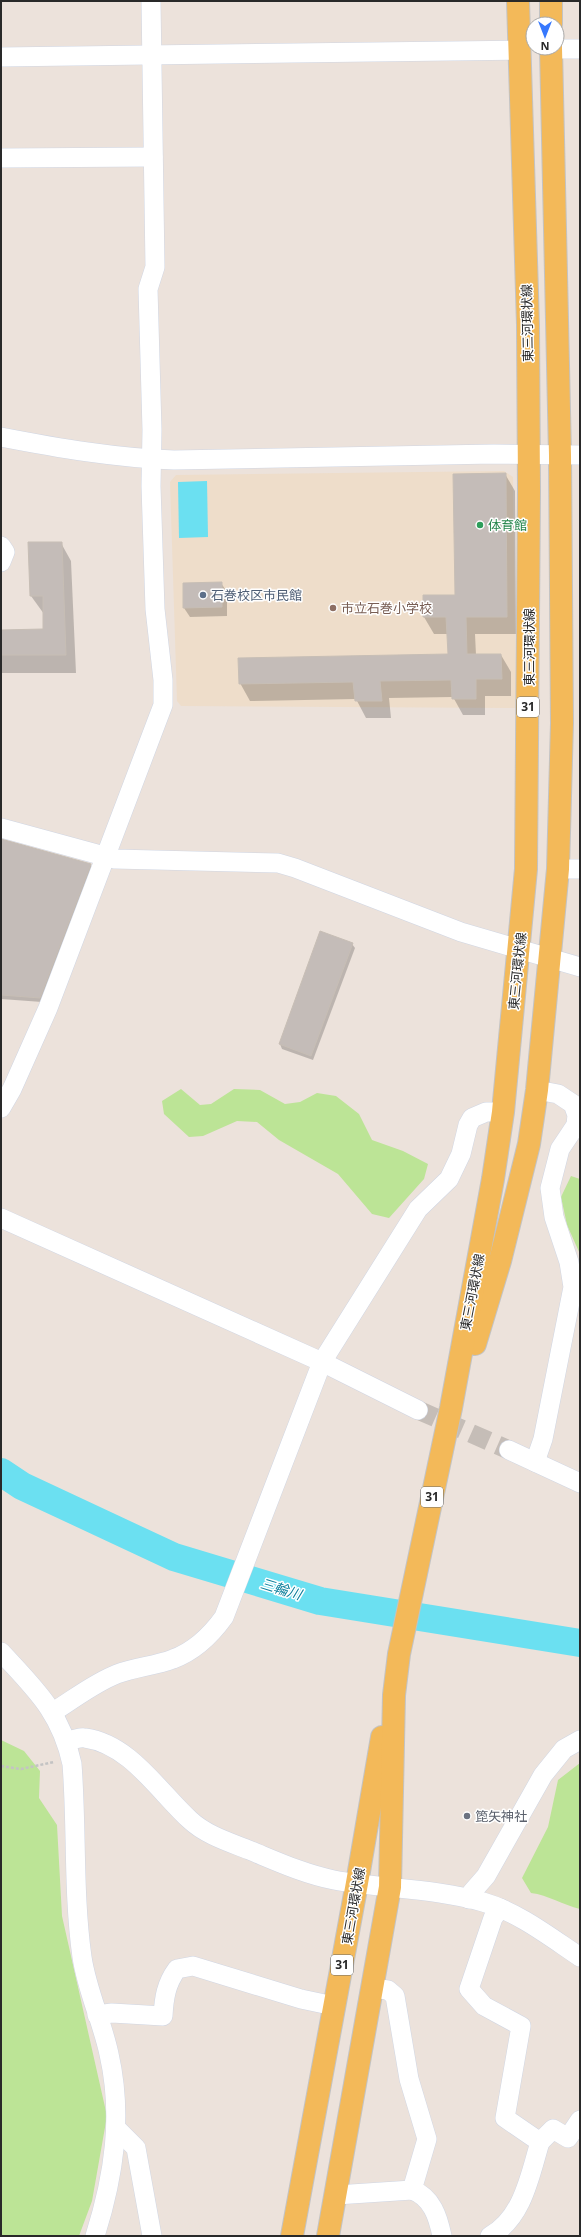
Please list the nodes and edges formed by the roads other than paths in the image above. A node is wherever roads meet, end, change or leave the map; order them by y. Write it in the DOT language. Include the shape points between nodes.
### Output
graph roads {
  1 [pos="150,1"];
  2 [pos="518,1"];
  3 [pos="551,1"];
  4 [pos="551,16"];
  5 [pos="565,49"];
  6 [pos="580,49"];
  7 [pos="520,50"];
  8 [pos="152,56"];
  9 [pos="551,56"];
  10 [pos="1,57"];
  11 [pos="153,157"];
  12 [pos="1,158"];
  13 [pos="1,437"];
  14 [pos="528,455"];
  15 [pos="570,455"];
  16 [pos="151,459"];
  17 [pos="1,546"];
  18 [pos="1,562"];
  19 [pos="1,828"];
  20 [pos="103,858"];
  21 [pos="558,869"];
  22 [pos="580,869"];
  23 [pos="520,948"];
  24 [pos="550,958"];
  25 [pos="580,968"];
  26 [pos="537,1090"];
  27 [pos="1,1108"];
  28 [pos="503,1112"];
  29 [pos="1,1218"];
  30 [pos="322,1362"];
  31 [pos="450,1408"];
  32 [pos="418,1410"];
  33 [pos="509,1450"];
  34 [pos="534,1462"];
  35 [pos="580,1483"];
  36 [pos="1,1652"];
  37 [pos="394,1695"];
  38 [pos="53,1712"];
  39 [pos="580,1740"];
  40 [pos="67,1742"];
  41 [pos="357,1883"];
  42 [pos="390,1887"];
  43 [pos="469,1899"];
  44 [pos="500,1908"];
  45 [pos="580,1957"];
  46 [pos="372,1988"];
  47 [pos="334,2006"];
  48 [pos="97,2015"];
  49 [pos="580,2120"];
  50 [pos="117,2129"];
  51 [pos="540,2142"];
  52 [pos="412,2190"];
  53 [pos="336,2195"];
  54 [pos="95,2236"];
  55 [pos="152,2236"];
  56 [pos="292,2236"];
  57 [pos="328,2236"];
  58 [pos="442,2236"];
  59 [pos="490,2236"];
  1 -- 8 [label="street"];
  2 -- 7 [label="main road, 東三河環状線 / 31"];
  3 -- 4 [label="main road"];
  5 -- 6 [label="street"];
  7 -- 8 [label="street"];
  7 -- 14 [label="main road, 東三河環状線 / 31" via="528,325"];
  8 -- 10 [label="street"];
  8 -- 11 [label="street"];
  9 -- 15 [label="main road, 東三河環状線 / 31"];
  11 -- 12 [label="street"];
  11 -- 16 [label="street" via="155,267 148,289"];
  13 -- 16 [label="street" via="62,449"];
  14 -- 15 [label="street"];
  14 -- 16 [label="street"];
  14 -- 23 [label="main road, 東三河環状線 / 31" via="526,869"];
  15 -- 21 [label="main road, 東三河環状線 / 31"];
  16 -- 20 [label="street" via="150,486 156,609 164,680 163,705"];
  17 -- 18 [label="street" via="5,552"];
  19 -- 20 [label="street"];
  20 -- 23 [label="street" via="278,863 461,932"];
  20 -- 27 [label="street" via="48,1008"];
  21 -- 22 [label="street"];
  21 -- 24 [label="main road, 東三河環状線 / 31"];
  23 -- 24 [label="street"];
  23 -- 28 [label="main road, 東三河環状線 / 31"];
  24 -- 25 [label="street"];
  24 -- 26 [label="main road, 東三河環状線 / 31"];
  26 -- 31 [label="main road, 東三河環状線 / 31" via="529,1144 500,1261 475,1342"];
  26 -- 34 [label="street" via="558,1094 572,1104 577,1115 576,1126 560,1149 550,1188 554,1217 569,1262 572,1287 543,1439"];
  28 -- 30 [label="street" via="486,1112 472,1118 461,1154 449,1179 418,1210"];
  28 -- 31 [label="main road, 東三河環状線 / 31"];
  29 -- 30 [label="street"];
  30 -- 32 [label="street"];
  30 -- 38 [label="street" via="224,1617 212,1635 173,1660 119,1673 99,1682"];
  31 -- 37 [label="main road, 東三河環状線 / 31" via="399,1654"];
  33 -- 34 [label="street"];
  34 -- 35 [label="street"];
  36 -- 38 [label="street"];
  37 -- 41 [label="main road, 東三河環状線 / 31" via="383,1731"];
  37 -- 42 [label="main road, 東三河環状線 / 31"];
  38 -- 40 [label="street"];
  39 -- 43 [label="street" via="564,1749 543,1775 486,1876"];
  40 -- 41 [label="street" via="83,1738 101,1742 120,1754 148,1774 190,1821 218,1838 300,1870 333,1880"];
  40 -- 48 [label="street" via="74,1792 76,1909 82,1960"];
  41 -- 42 [label="street"];
  41 -- 47 [label="main road, 東三河環状線 / 31"];
  42 -- 43 [label="street"];
  42 -- 46 [label="main road, 東三河環状線 / 31"];
  43 -- 44 [label="street"];
  44 -- 45 [label="street"];
  44 -- 51 [label="street" via="493,1918 469,1989 484,2006 521,2026 504,2118"];
  46 -- 52 [label="street" via="388,1990 395,1996 409,2079 427,2139"];
  46 -- 53 [label="main road, 東三河環状線 / 31"];
  47 -- 48 [label="street" via="301,1999 193,1966 177,1969 168,1982 163,2016 112,2013"];
  47 -- 56 [label="main road, 東三河環状線 / 31"];
  48 -- 50 [label="street" via="109,2053 116,2090"];
  49 -- 51 [label="street" via="568,2138 553,2129"];
  50 -- 54 [label="street" via="111,2175"];
  50 -- 55 [label="street" via="136,2148"];
  51 -- 59 [label="street" via="524,2194 511,2218"];
  52 -- 53 [label="street"];
  52 -- 58 [label="street" via="421,2193 431,2204"];
  53 -- 57 [label="main road, 東三河環状線 / 31"];
}
